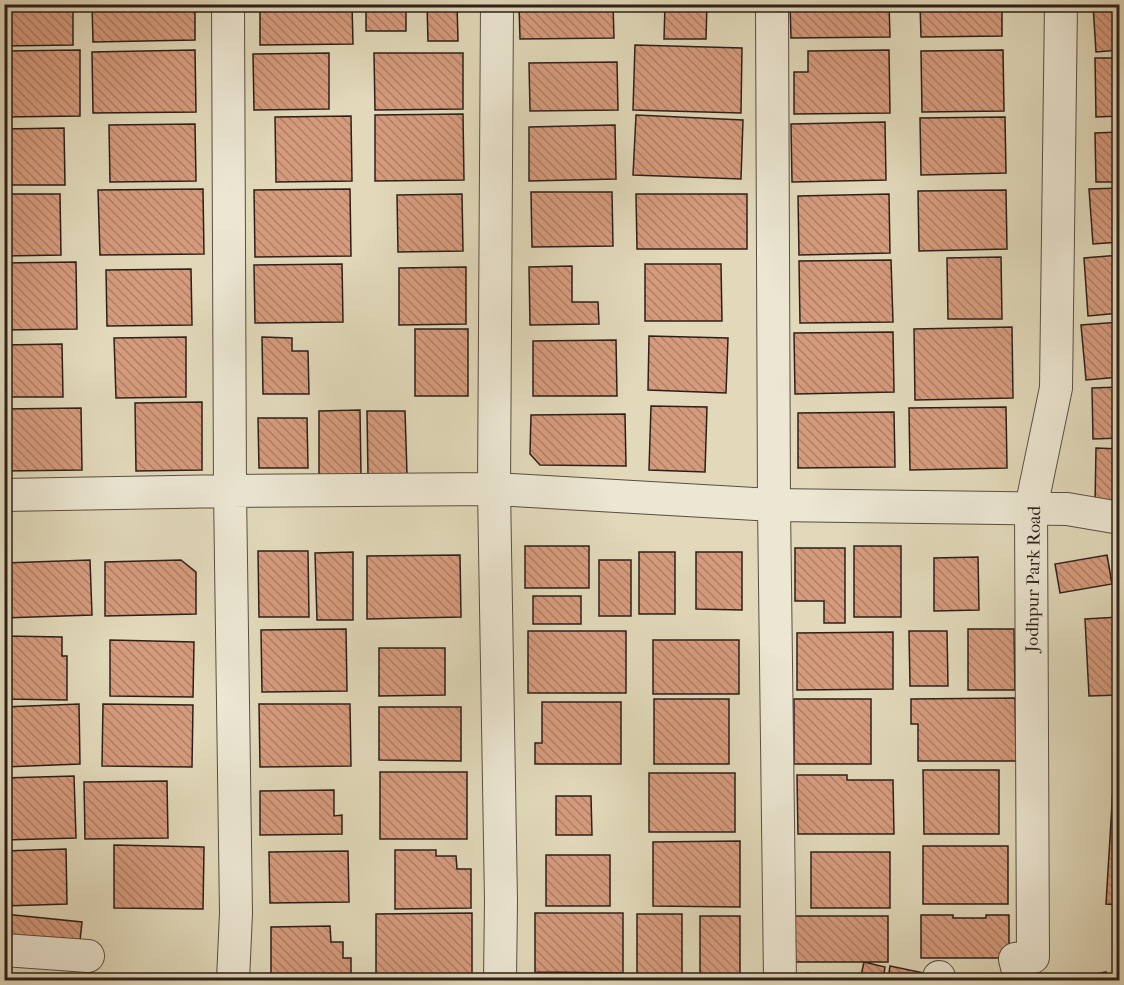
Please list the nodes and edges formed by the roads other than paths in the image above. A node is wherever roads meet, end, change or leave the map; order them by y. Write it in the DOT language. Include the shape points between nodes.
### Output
graph roads {
  1 [pos="228,4"];
  2 [pos="497,4"];
  3 [pos="772,4"];
  4 [pos="1061,4"];
  5 [pos="494,489"];
  6 [pos="230,490"];
  7 [pos="4,495"];
  8 [pos="774,505"];
  9 [pos="1031,508"];
  10 [pos="1119,518"];
  11 [pos="4,950"];
  12 [pos="88,956"];
  13 [pos="1018,970"];
  14 [pos="233,981"];
  15 [pos="500,981"];
  16 [pos="780,981"];
  1 -- 6 [label="street"];
  2 -- 5 [label="street"];
  3 -- 8 [label="street"];
  4 -- 9 [label="street, Jodhpur Park Road" via="1056,388"];
  5 -- 6 [label="street"];
  5 -- 8 [label="street"];
  5 -- 15 [label="street"];
  6 -- 7 [label="street"];
  6 -- 14 [label="street" via="236,914"];
  8 -- 9 [label="street"];
  8 -- 16 [label="street"];
  9 -- 10 [label="street" via="1067,509"];
  9 -- 13 [label="street, Jodhpur Park Road" via="1033,957"];
  11 -- 12 [label="street"];
}
